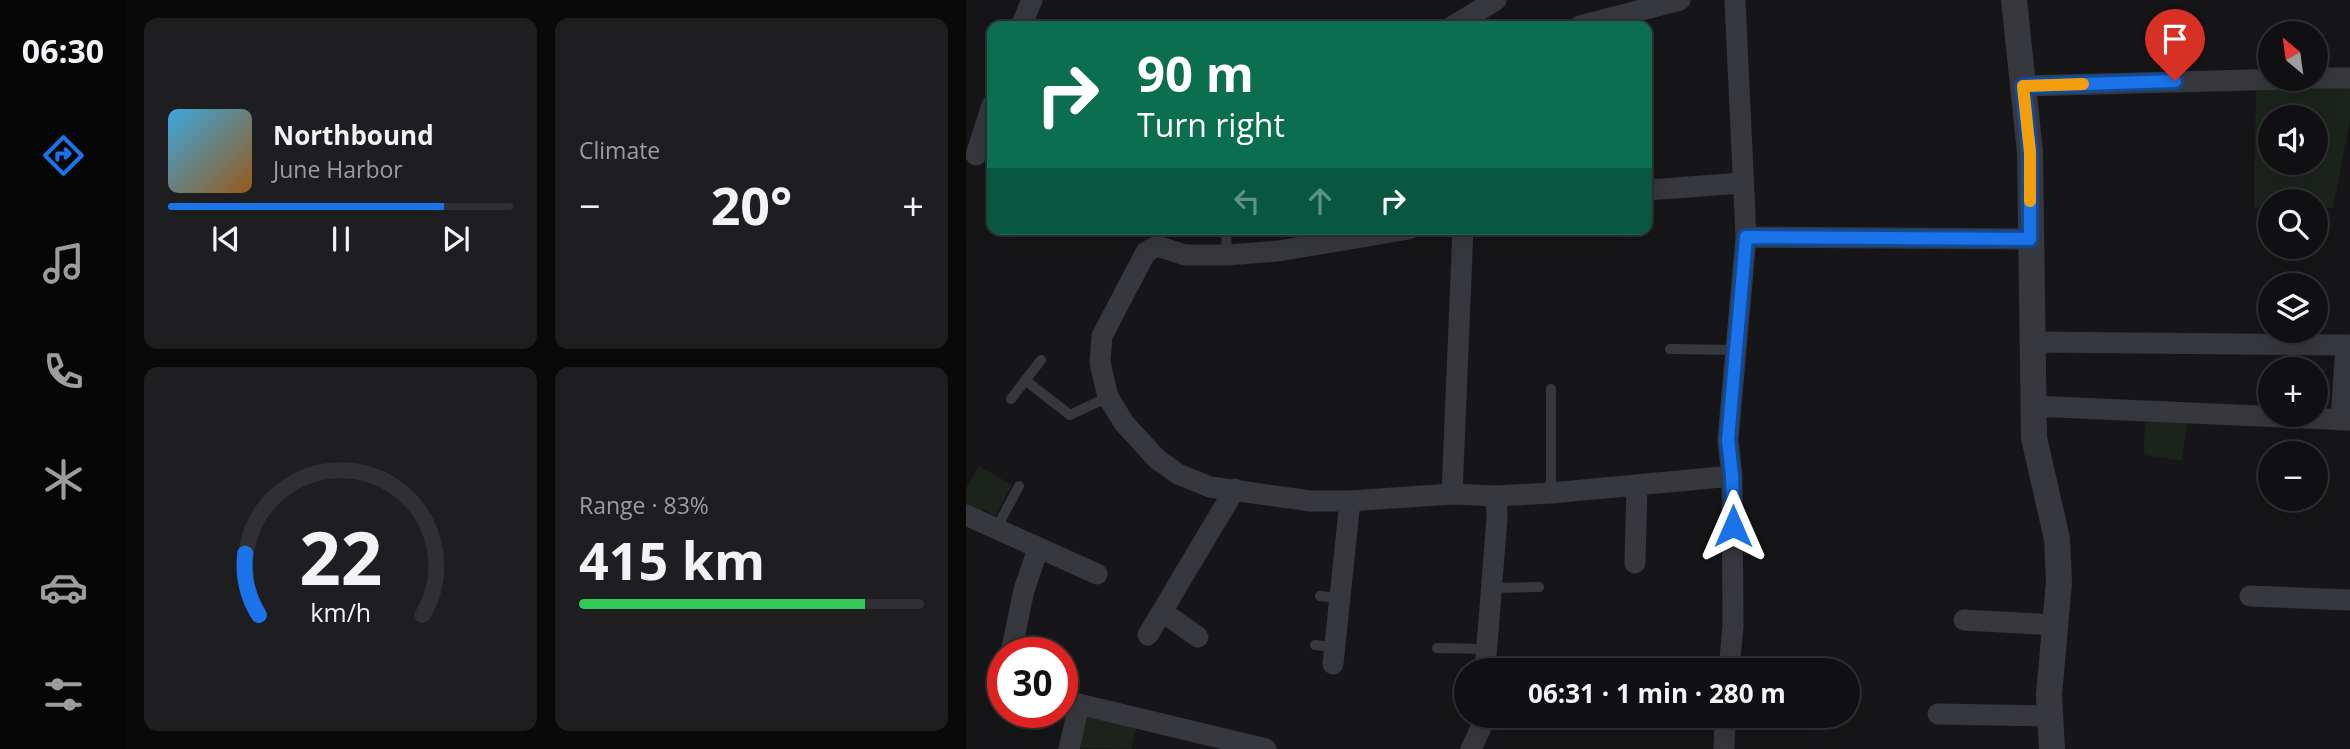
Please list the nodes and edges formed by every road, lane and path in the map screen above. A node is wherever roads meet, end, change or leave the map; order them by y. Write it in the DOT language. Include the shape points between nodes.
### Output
graph roads {
  1 [pos="1032,0"];
  2 [pos="1496,0"];
  3 [pos="1680,0"];
  4 [pos="1735,0"];
  5 [pos="2014,0"];
  6 [pos="1023,21"];
  7 [pos="1461,21"];
  8 [pos="1599,21"];
  9 [pos="2328,78"];
  10 [pos="2350,78"];
  11 [pos="2258,80"];
  12 [pos="2023,86"];
  13 [pos="987,122"];
  14 [pos="978,155"];
  15 [pos="1743,183"];
  16 [pos="1652,190"];
  17 [pos="1226,235"];
  18 [pos="1336,235"];
  19 [pos="1463,235"];
  20 [pos="1312,237"];
  21 [pos="1746,237"];
  22 [pos="2030,239"];
  23 [pos="1227,255"];
  24 [pos="2030,342"];
  25 [pos="2348,345"];
  26 [pos="1670,349"];
  27 [pos="1737,350"];
  28 [pos="1041,360"];
  29 [pos="1025,380"];
  30 [pos="1551,389"];
  31 [pos="1108,397"];
  32 [pos="1011,399"];
  33 [pos="2032,406"];
  34 [pos="2345,420"];
  35 [pos="1732,475"];
  36 [pos="1637,485"];
  37 [pos="1019,486"];
  38 [pos="1235,489"];
  39 [pos="1551,493"];
  40 [pos="1452,494"];
  41 [pos="1496,496"];
  42 [pos="1350,501"];
  43 [pos="966,515"];
  44 [pos="995,531"];
  45 [pos="1038,549"];
  46 [pos="1635,563"];
  47 [pos="1097,574"];
  48 [pos="1539,587"];
  49 [pos="1492,588"];
  50 [pos="2250,596"];
  51 [pos="2350,600"];
  52 [pos="1164,612"];
  53 [pos="1964,620"];
  54 [pos="2056,625"];
  55 [pos="1148,635"];
  56 [pos="1014,637"];
  57 [pos="1198,637"];
  58 [pos="1437,648"];
  59 [pos="1328,652"];
  60 [pos="1478,658"];
  61 [pos="1486,658"];
  62 [pos="1729,658"];
  63 [pos="1078,705"];
  64 [pos="1938,714"];
  65 [pos="2050,716"];
  66 [pos="1070,728"];
  67 [pos="1480,728"];
  68 [pos="1725,728"];
  69 [pos="1253,747"];
  70 [pos="1069,749"];
  71 [pos="1471,749"];
  72 [pos="1724,749"];
  73 [pos="2052,749"];
  1 -- 6 [label="street"];
  2 -- 7 [label="street"];
  3 -- 8 [label="street"];
  4 -- 15 [label="street"];
  5 -- 12 [label="street"];
  9 -- 10 [label="street"];
  11 -- 12 [label="street"];
  12 -- 22 [label="street" via="2030,152"];
  13 -- 14 [label="street"];
  15 -- 16 [label="street"];
  15 -- 21 [label="street"];
  17 -- 23 [label="lane"];
  18 -- 20 [label="street"];
  19 -- 40 [label="street"];
  20 -- 23 [label="street"];
  21 -- 22 [label="street"];
  21 -- 27 [label="street"];
  22 -- 24 [label="street"];
  23 -- 31 [label="street" via="1185,255 1157,246 1146,252 1102,336 1100,363"];
  24 -- 25 [label="street"];
  24 -- 33 [label="street"];
  25 -- 34 [label="street"];
  26 -- 27 [label="lane"];
  27 -- 35 [label="street" via="1728,440"];
  28 -- 29 [label="lane"];
  29 -- 31 [label="lane" via="1070,415"];
  29 -- 32 [label="lane"];
  30 -- 39 [label="lane"];
  31 -- 38 [label="street" via="1124,423 1157,459 1178,474"];
  33 -- 34 [label="street"];
  33 -- 54 [label="street" via="2034,438 2057,539"];
  35 -- 36 [label="street"];
  35 -- 62 [label="street"];
  36 -- 39 [label="street"];
  36 -- 46 [label="street"];
  37 -- 44 [label="lane"];
  38 -- 42 [label="street" via="1311,501"];
  38 -- 52 [label="street"];
  39 -- 41 [label="street"];
  40 -- 41 [label="street"];
  40 -- 42 [label="street"];
  41 -- 49 [label="street"];
  42 -- 59 [label="street" via="1330,597"];
  43 -- 44 [label="street"];
  44 -- 45 [label="street"];
  45 -- 47 [label="street"];
  45 -- 56 [label="street"];
  48 -- 49 [label="lane"];
  49 -- 61 [label="street"];
  50 -- 51 [label="street"];
  52 -- 55 [label="street"];
  52 -- 57 [label="street"];
  53 -- 54 [label="street"];
  54 -- 65 [label="street"];
  58 -- 60 [label="lane"];
  63 -- 69 [label="street"];
  64 -- 65 [label="street"];
  65 -- 73 [label="street"];
  66 -- 70 [label="street"];
  67 -- 71 [label="street"];
  68 -- 72 [label="street"];
}
